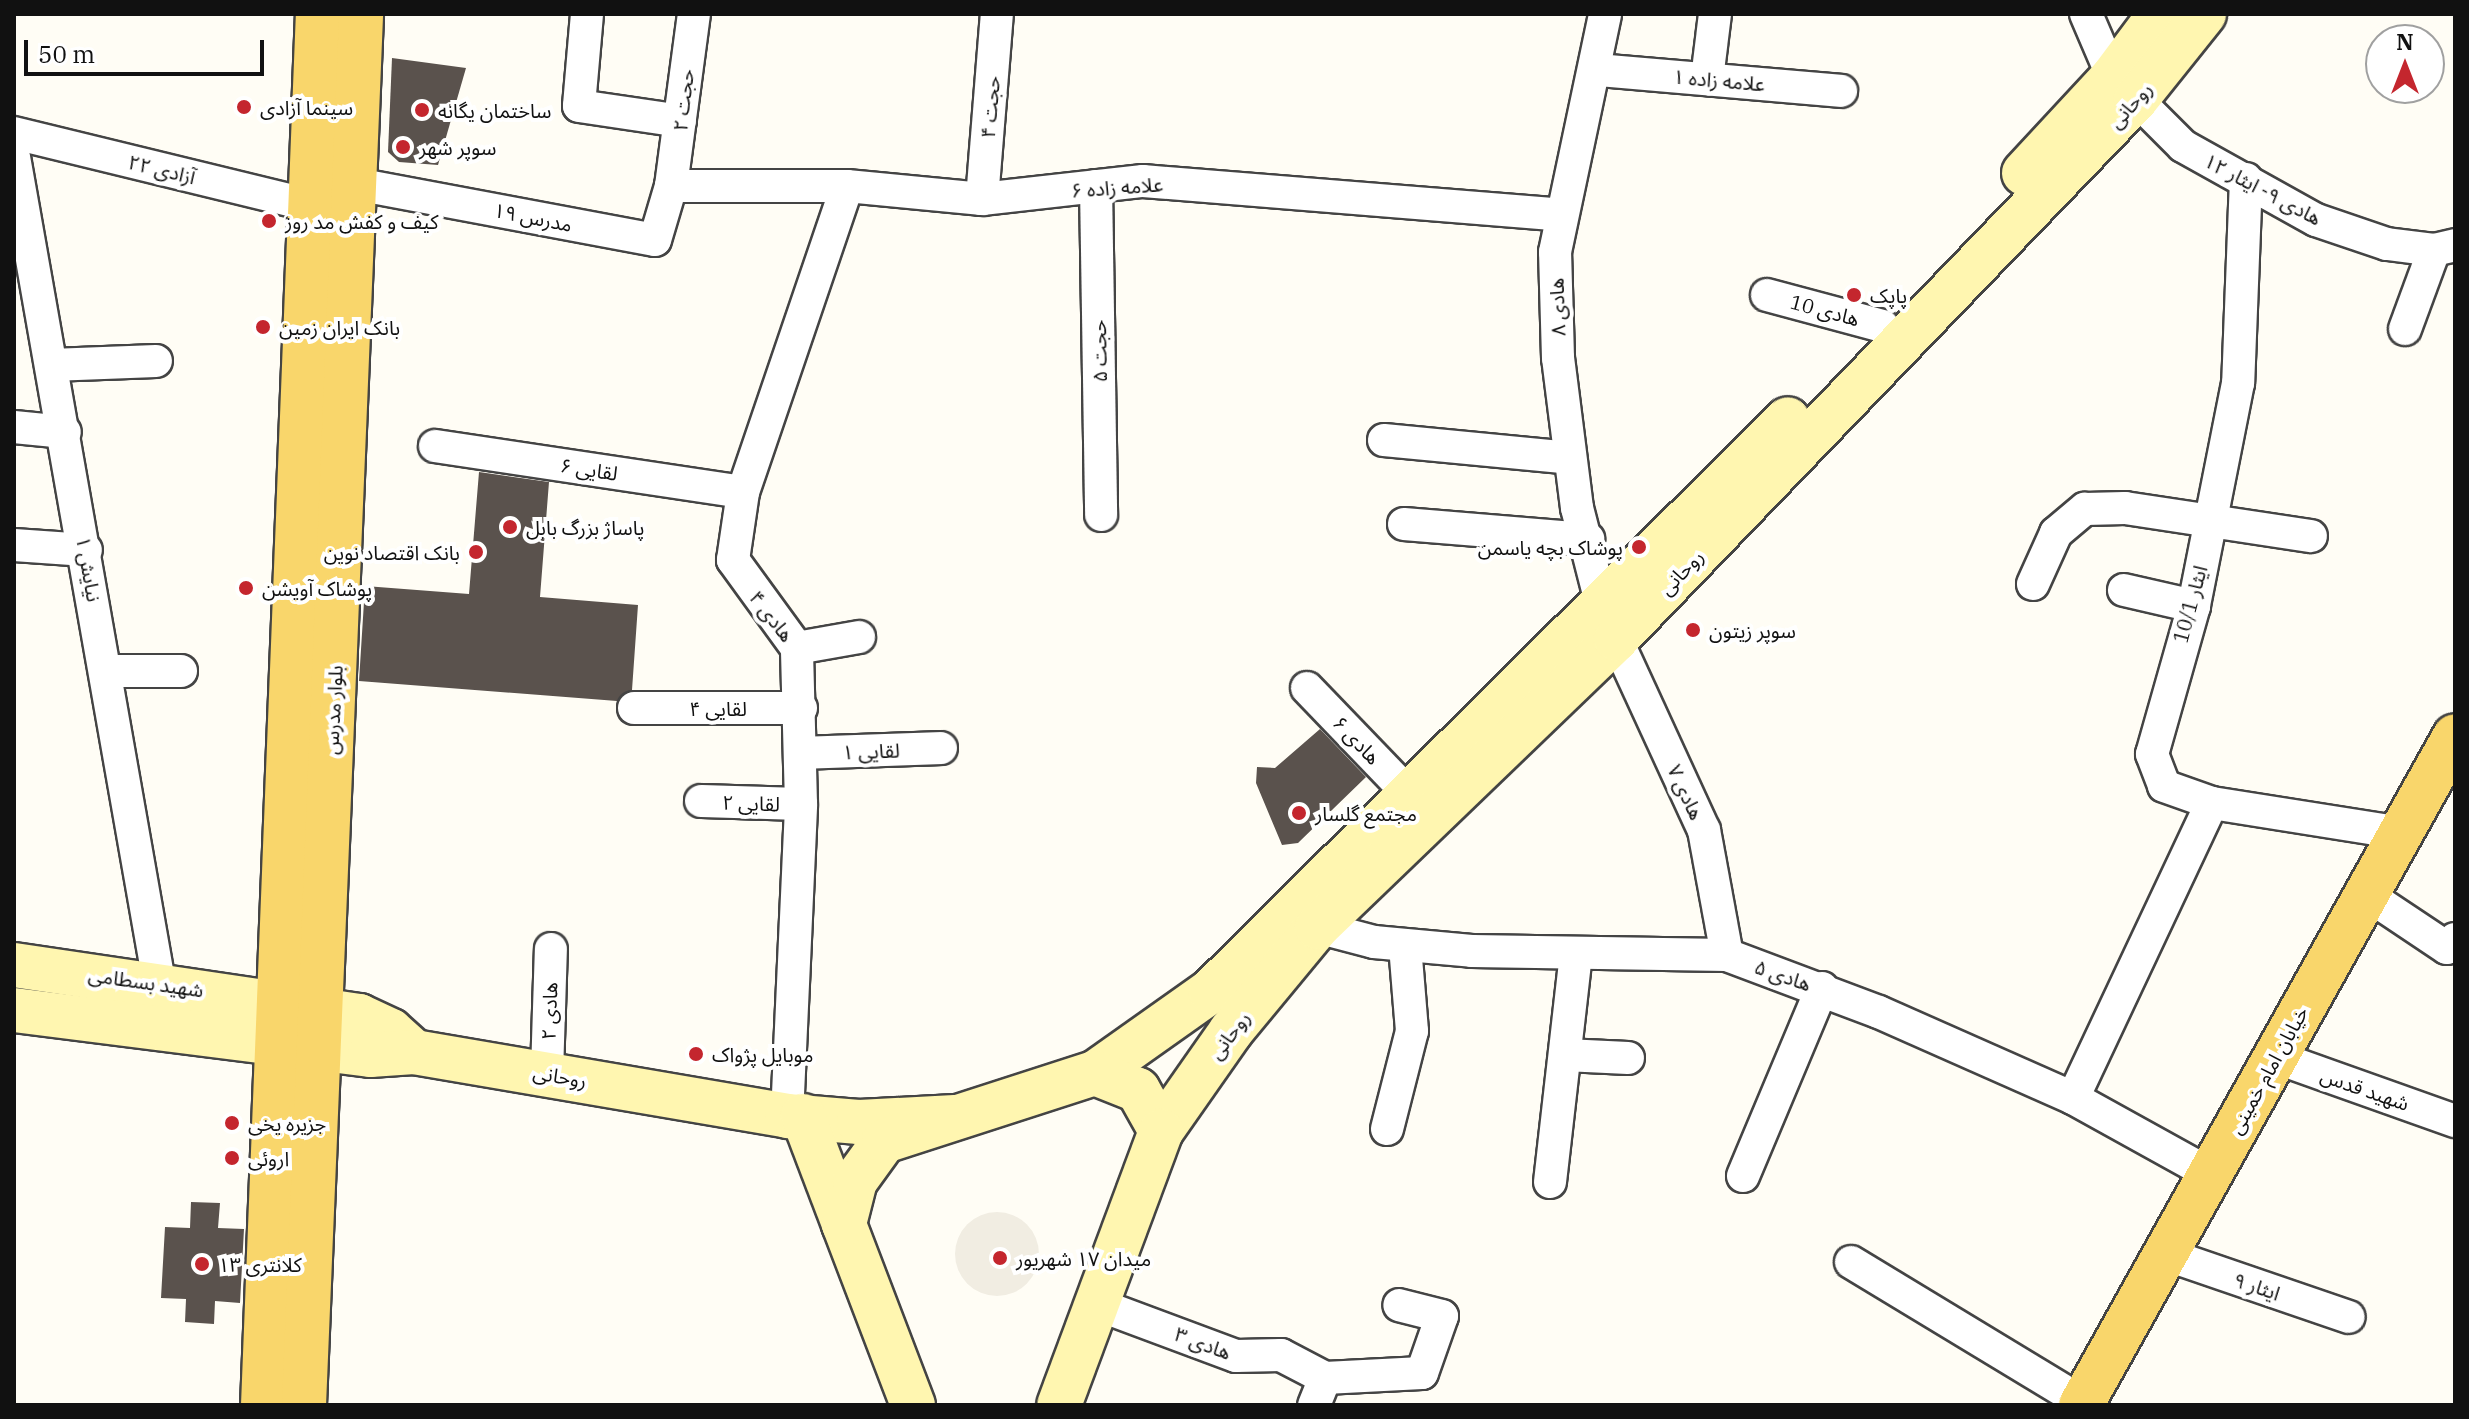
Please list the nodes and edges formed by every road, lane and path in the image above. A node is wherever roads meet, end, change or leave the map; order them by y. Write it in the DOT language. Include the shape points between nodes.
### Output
graph roads {
  1 [pos="318,14"];
  2 [pos="361,14"];
  3 [pos="587,14"];
  4 [pos="694,14"];
  5 [pos="997,14"];
  6 [pos="1605,14"];
  7 [pos="1715,14"];
  8 [pos="2086,14"];
  9 [pos="2160,14"];
  10 [pos="2204,14"];
  11 [pos="1598,70"];
  12 [pos="1707,79"];
  13 [pos="2125,88"];
  14 [pos="1841,91"];
  15 [pos="680,121"];
  16 [pos="14,133"];
  17 [pos="14,157"];
  18 [pos="2246,179"];
  19 [pos="356,184"];
  20 [pos="671,186"];
  21 [pos="847,186"];
  22 [pos="1096,186"];
  23 [pos="982,199"];
  24 [pos="310,205"];
  25 [pos="1562,215"];
  26 [pos="2445,247"];
  27 [pos="1767,295"];
  28 [pos="1883,326"];
  29 [pos="2405,329"];
  30 [pos="156,361"];
  31 [pos="51,365"];
  32 [pos="14,427"];
  33 [pos="65,432"];
  34 [pos="1384,440"];
  35 [pos="435,446"];
  36 [pos="1570,458"];
  37 [pos="743,492"];
  38 [pos="1101,515"];
  39 [pos="2209,523"];
  40 [pos="1404,524"];
  41 [pos="2311,536"];
  42 [pos="1588,539"];
  43 [pos="14,545"];
  44 [pos="86,550"];
  45 [pos="2033,584"];
  46 [pos="2124,590"];
  47 [pos="2194,606"];
  48 [pos="1608,620"];
  49 [pos="859,637"];
  50 [pos="797,648"];
  51 [pos="108,671"];
  52 [pos="181,671"];
  53 [pos="1307,688"];
  54 [pos="634,708"];
  55 [pos="801,708"];
  56 [pos="1499,727"];
  57 [pos="2455,736"];
  58 [pos="941,748"];
  59 [pos="801,753"];
  60 [pos="1407,792"];
  61 [pos="701,801"];
  62 [pos="2212,803"];
  63 [pos="801,804"];
  64 [pos="2401,833"];
  65 [pos="2366,894"];
  66 [pos="1317,927"];
  67 [pos="2455,939"];
  68 [pos="1405,945"];
  69 [pos="551,949"];
  70 [pos="1576,954"];
  71 [pos="1727,955"];
  72 [pos="14,965"];
  73 [pos="159,982"];
  74 [pos="1822,988"];
  75 [pos="14,1010"];
  76 [pos="297,1024"];
  77 [pos="1565,1055"];
  78 [pos="2275,1057"];
  79 [pos="1628,1058"];
  80 [pos="547,1073"];
  81 [pos="1095,1073"];
  82 [pos="2073,1098"];
  83 [pos="795,1116"];
  84 [pos="955,1117"];
  85 [pos="2455,1121"];
  86 [pos="1387,1129"];
  87 [pos="1161,1131"];
  88 [pos="2210,1174"];
  89 [pos="1743,1176"];
  90 [pos="1550,1182"];
  91 [pos="844,1224"];
  92 [pos="2165,1254"];
  93 [pos="1851,1262"];
  94 [pos="1099,1305"];
  95 [pos="1399,1305"];
  96 [pos="2349,1317"];
  97 [pos="1320,1391"];
  98 [pos="2081,1404"];
  99 [pos="263,1405"];
  100 [pos="304,1405"];
  101 [pos="913,1405"];
  102 [pos="1059,1405"];
  1 -- 24 [label="main road, بلوار مدرس"];
  2 -- 19 [label="main road, بلوار مدرس"];
  3 -- 15 [label="street" via="579,106"];
  4 -- 15 [label="street, حجت ۲"];
  5 -- 23 [label="street, حجت ۴"];
  6 -- 11 [label="street, هادی ۸"];
  7 -- 12 [label="street"];
  8 -- 13 [label="street"];
  9 -- 13 [label="main road, روحانی"];
  10 -- 13 [label="main road, روحانی"];
  11 -- 12 [label="street, علامه زاده ۱"];
  11 -- 25 [label="street, هادی ۸"];
  12 -- 14 [label="street, علامه زاده ۱"];
  13 -- 18 [label="street, هادی ۹- ایثار ۱۲" via="2183,146"];
  13 -- 28 [label="main road, روحانی"];
  13 -- 48 [label="main road, روحانی"];
  15 -- 20 [label="street, حجت ۲"];
  16 -- 24 [label="street, آزادی ٢٢"];
  17 -- 31 [label="street, نیایش ۱"];
  18 -- 26 [label="street, هادی ۹- ایثار ۱۲" via="2316,220 2387,244"];
  18 -- 39 [label="street, ایثار 10/1" via="2238,383"];
  19 -- 20 [label="street, مدرس ۱۹" via="655,240"];
  19 -- 76 [label="main road, بلوار مدرس"];
  20 -- 21 [label="street, علامه زاده ۶"];
  21 -- 23 [label="street, علامه زاده ۶"];
  21 -- 37 [label="street, هادی ۴"];
  22 -- 23 [label="street, علامه زاده ۶"];
  22 -- 25 [label="street, علامه زاده ۶" via="1143,181"];
  22 -- 38 [label="street, حجت ۵"];
  24 -- 76 [label="main road, بلوار مدرس"];
  25 -- 36 [label="street, هادی ۸" via="1555,252 1558,358"];
  26 -- 29 [label="street"];
  27 -- 28 [label="street, هادی 10"];
  28 -- 48 [label="main road, روحانی"];
  30 -- 31 [label="street"];
  31 -- 33 [label="street, نیایش ۱"];
  32 -- 33 [label="street"];
  33 -- 44 [label="street, نیایش ۱" via="87,514"];
  34 -- 36 [label="street"];
  35 -- 37 [label="street, لقایی ۶"];
  36 -- 42 [label="street, هادی ۸"];
  37 -- 50 [label="street, هادی ۴" via="733,560"];
  39 -- 41 [label="street"];
  39 -- 45 [label="street" via="2125,508 2085,509 2056,533"];
  39 -- 47 [label="street, ایثار 10/1"];
  40 -- 42 [label="street"];
  42 -- 48 [label="street, هادی ۸"];
  43 -- 44 [label="street"];
  44 -- 51 [label="street, نیایش ۱"];
  46 -- 47 [label="street"];
  47 -- 62 [label="street, ایثار 10/1" via="2152,754 2164,786"];
  48 -- 56 [label="main road, روحانی"];
  48 -- 71 [label="street, هادی ۷" via="1704,830"];
  49 -- 50 [label="street"];
  50 -- 55 [label="street, هادی ۴"];
  51 -- 52 [label="street"];
  51 -- 73 [label="street, نیایش ۱"];
  53 -- 60 [label="street, هادی ۶"];
  54 -- 55 [label="street, لقایی ۴"];
  55 -- 59 [label="street, هادی ۴"];
  56 -- 60 [label="main road, روحانی"];
  56 -- 66 [label="main road, روحانی"];
  57 -- 64 [label="main road, خیابان امام خمینی"];
  58 -- 59 [label="street, لقایی ۱"];
  59 -- 63 [label="street, هادی ۴"];
  60 -- 81 [label="main road, روحانی" via="1211,991"];
  61 -- 63 [label="street, لقایی ۲"];
  62 -- 64 [label="street, ایثار 10/1"];
  62 -- 82 [label="street"];
  63 -- 83 [label="street, هادی ۴"];
  64 -- 65 [label="main road, خیابان امام خمینی"];
  65 -- 67 [label="street" via="2447,948"];
  65 -- 78 [label="main road, خیابان امام خمینی"];
  66 -- 68 [label="street, هادی ۵"];
  66 -- 87 [label="main road, روحانی" via="1231,1031"];
  68 -- 70 [label="street, هادی ۵"];
  68 -- 86 [label="street" via="1412,1031"];
  69 -- 80 [label="street, هادی ۲"];
  70 -- 71 [label="street, هادی ۵"];
  70 -- 77 [label="street"];
  71 -- 74 [label="street, هادی ۵"];
  72 -- 73 [label="main road, شهید بسطامی"];
  73 -- 76 [label="main road, شهید بسطامی"];
  74 -- 82 [label="street, هادی ۵"];
  74 -- 89 [label="street"];
  75 -- 76 [label="main road, شهید بسطامی"];
  76 -- 80 [label="main road, روحانی" via="379,1025 414,1052"];
  76 -- 99 [label="main road, بلوار مدرس"];
  76 -- 100 [label="main road, بلوار مدرس"];
  77 -- 79 [label="street"];
  77 -- 90 [label="street"];
  78 -- 85 [label="street, شهید قدس"];
  78 -- 88 [label="main road, خیابان امام خمینی"];
  80 -- 83 [label="main road, روحانی"];
  81 -- 84 [label="main road"];
  81 -- 87 [label="main road" via="1138,1090"];
  82 -- 88 [label="street, هادی ۵"];
  83 -- 84 [label="main road, روحانی" via="859,1122"];
  83 -- 91 [label="main road"];
  84 -- 91 [label="main road" via="884,1141 855,1181"];
  87 -- 94 [label="main road"];
  88 -- 92 [label="main road, خیابان امام خمینی"];
  91 -- 101 [label="main road"];
  92 -- 96 [label="street, ایثار ۹"];
  92 -- 98 [label="main road, خیابان امام خمینی"];
  93 -- 98 [label="street"];
  94 -- 97 [label="street, هادی ۳" via="1236,1356 1281,1355"];
  94 -- 102 [label="main road"];
  95 -- 97 [label="street" via="1442,1316 1422,1373"];
}
